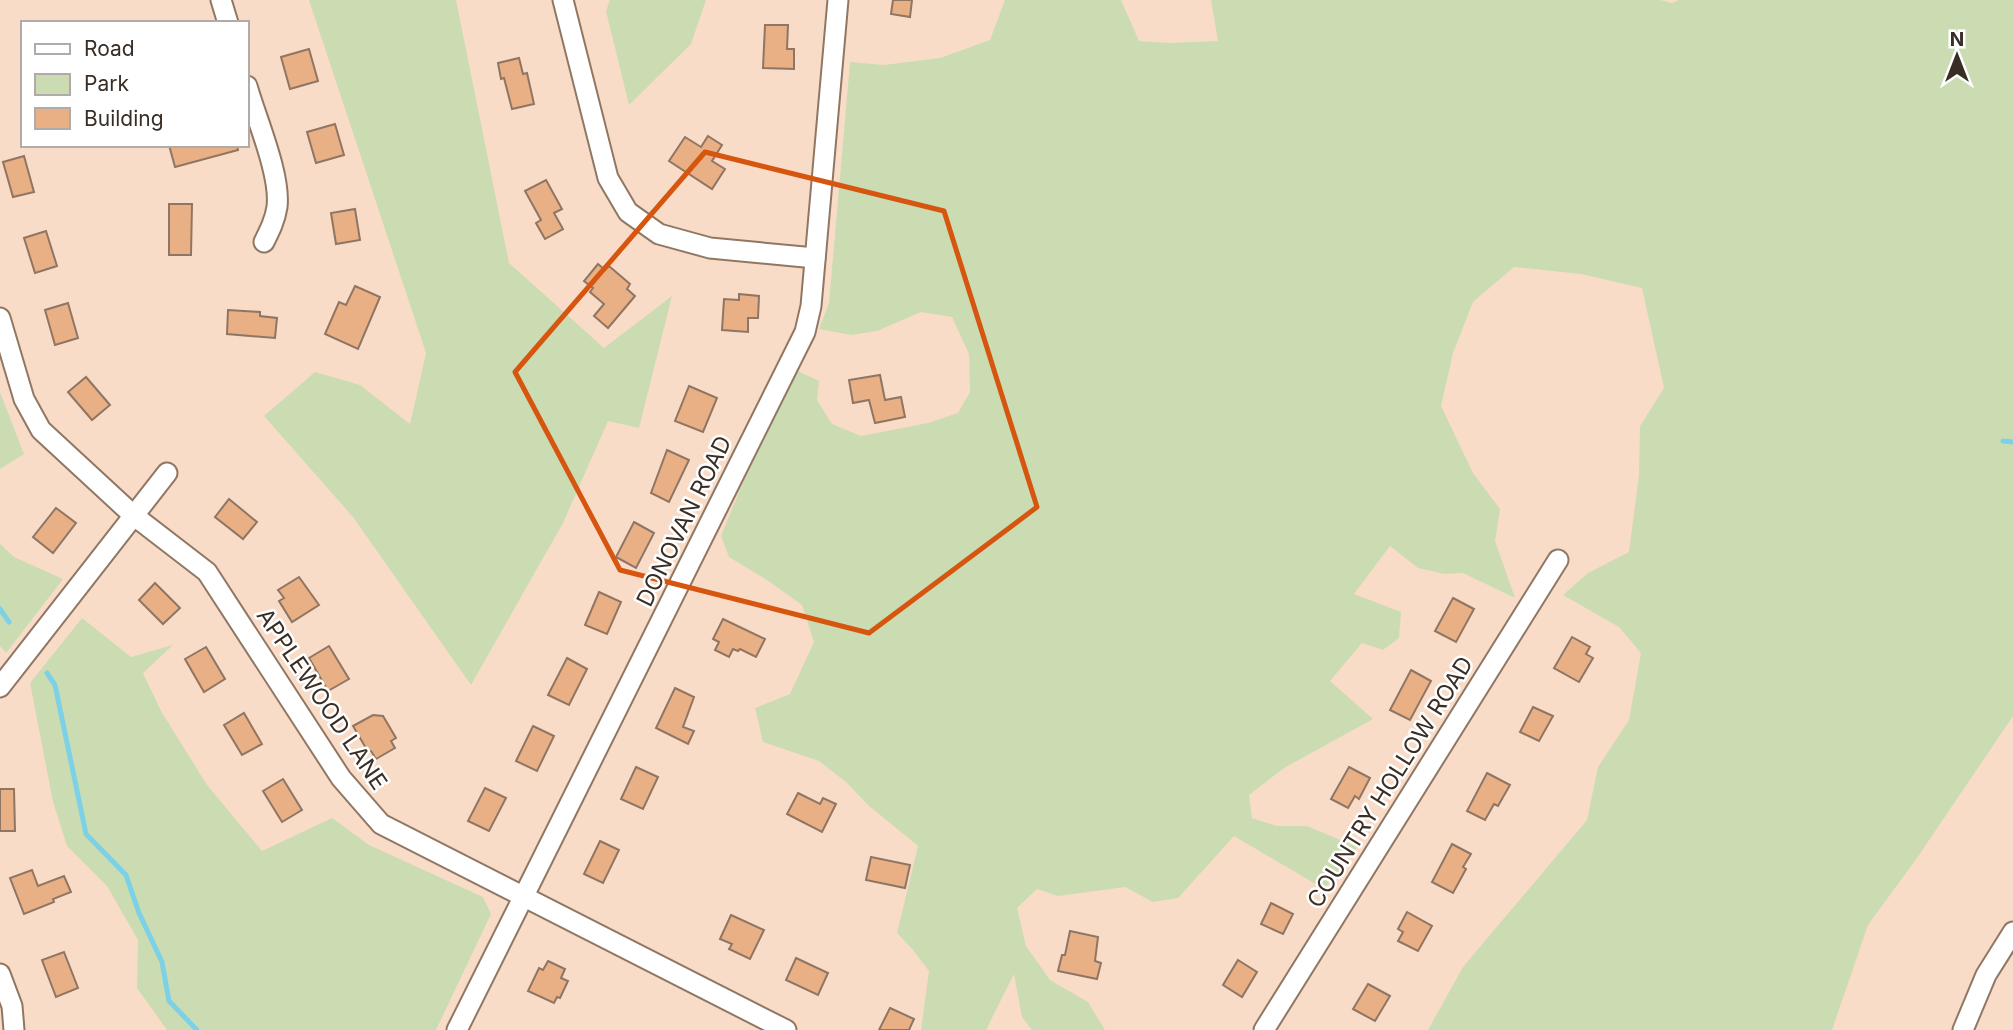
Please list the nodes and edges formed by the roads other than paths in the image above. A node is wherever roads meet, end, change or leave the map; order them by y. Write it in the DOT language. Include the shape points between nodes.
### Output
graph roads {
  1 [pos="221,0"];
  2 [pos="563,0"];
  3 [pos="838,0"];
  4 [pos="227,21"];
  5 [pos="248,89"];
  6 [pos="264,242"];
  7 [pos="815,258"];
  8 [pos="0,318"];
  9 [pos="167,473"];
  10 [pos="133,515"];
  11 [pos="1558,560"];
  12 [pos="0,687"];
  13 [pos="524,897"];
  14 [pos="2013,932"];
  15 [pos="0,974"];
  16 [pos="777,1028"];
  17 [pos="13,1030"];
  18 [pos="457,1030"];
  19 [pos="1264,1030"];
  20 [pos="1963,1030"];
  1 -- 4 [label="street"];
  2 -- 7 [label="street" via="608,178 628,212 659,234 710,248"];
  3 -- 7 [label="street, DONOVAN ROAD"];
  5 -- 6 [label="street" via="275,178 274,222"];
  7 -- 13 [label="street, DONOVAN ROAD" via="805,332"];
  8 -- 10 [label="street, APPLEWOOD LANE" via="24,399 41,430"];
  9 -- 10 [label="street"];
  10 -- 12 [label="street"];
  10 -- 13 [label="street, APPLEWOOD LANE" via="207,572 341,778 381,824"];
  11 -- 19 [label="street, COUNTRY HOLLOW ROAD"];
  13 -- 16 [label="street, APPLEWOOD LANE"];
  13 -- 18 [label="street, DONOVAN ROAD"];
  14 -- 20 [label="street" via="1986,975"];
  15 -- 17 [label="street" via="12,1006"];
}
